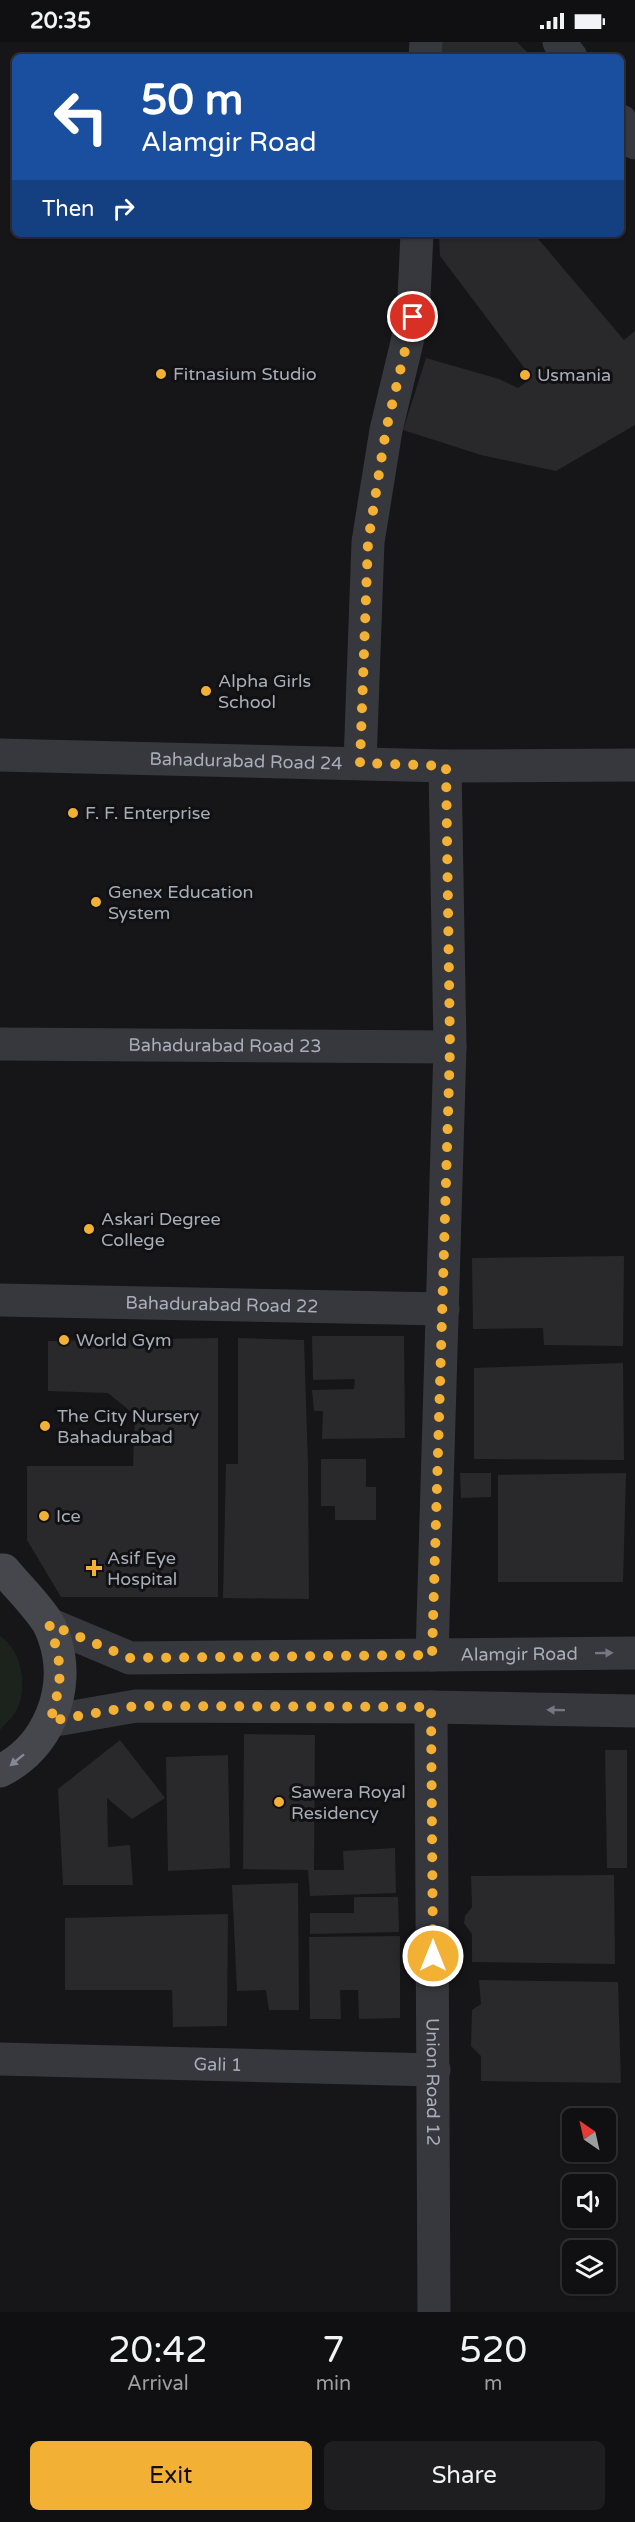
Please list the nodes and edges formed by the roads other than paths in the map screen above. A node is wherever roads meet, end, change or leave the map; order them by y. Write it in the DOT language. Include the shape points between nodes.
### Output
graph roads {
  1 [pos="559,42"];
  2 [pos="569,54"];
  3 [pos="624,126"];
  4 [pos="635,143"];
  5 [pos="417,237"];
  6 [pos="0,755"];
  7 [pos="360,763"];
  8 [pos="635,765"];
  9 [pos="446,766"];
  10 [pos="0,1044"];
  11 [pos="450,1047"];
  12 [pos="0,1300"];
  13 [pos="443,1309"];
  14 [pos="1,1568"];
  15 [pos="49,1624"];
  16 [pos="635,1653"];
  17 [pos="432,1655"];
  18 [pos="431,1707"];
  19 [pos="635,1711"];
  20 [pos="50,1721"];
  21 [pos="0,1771"];
  22 [pos="0,2058"];
  23 [pos="434,2070"];
  24 [pos="434,2312"];
  1 -- 2 [label="street"];
  3 -- 4 [label="street"];
  5 -- 7 [label="street" via="413,317 386,430 368,542"];
  6 -- 7 [label="street, Bahadurabad Road 24"];
  7 -- 9 [label="street, Bahadurabad Road 24"];
  8 -- 9 [label="street, Bahadurabad Road 24"];
  9 -- 11 [label="street"];
  10 -- 11 [label="street, Bahadurabad Road 23"];
  11 -- 13 [label="street"];
  12 -- 13 [label="street, Bahadurabad Road 22"];
  13 -- 17 [label="street"];
  14 -- 15 [label="main road"];
  15 -- 17 [label="street, Alamgir Road" via="130,1658"];
  15 -- 20 [label="main road" via="60,1656 60,1689"];
  17 -- 16 [label="street, Alamgir Road, one-way"];
  19 -- 18 [label="street, one-way"];
  18 -- 20 [label="street" via="136,1706"];
  18 -- 23 [label="street, Union Road 12"];
  20 -- 21 [label="main road, one-way" via="34,1746"];
  22 -- 23 [label="street, Gali 1"];
  23 -- 24 [label="street, Union Road 12"];
}
